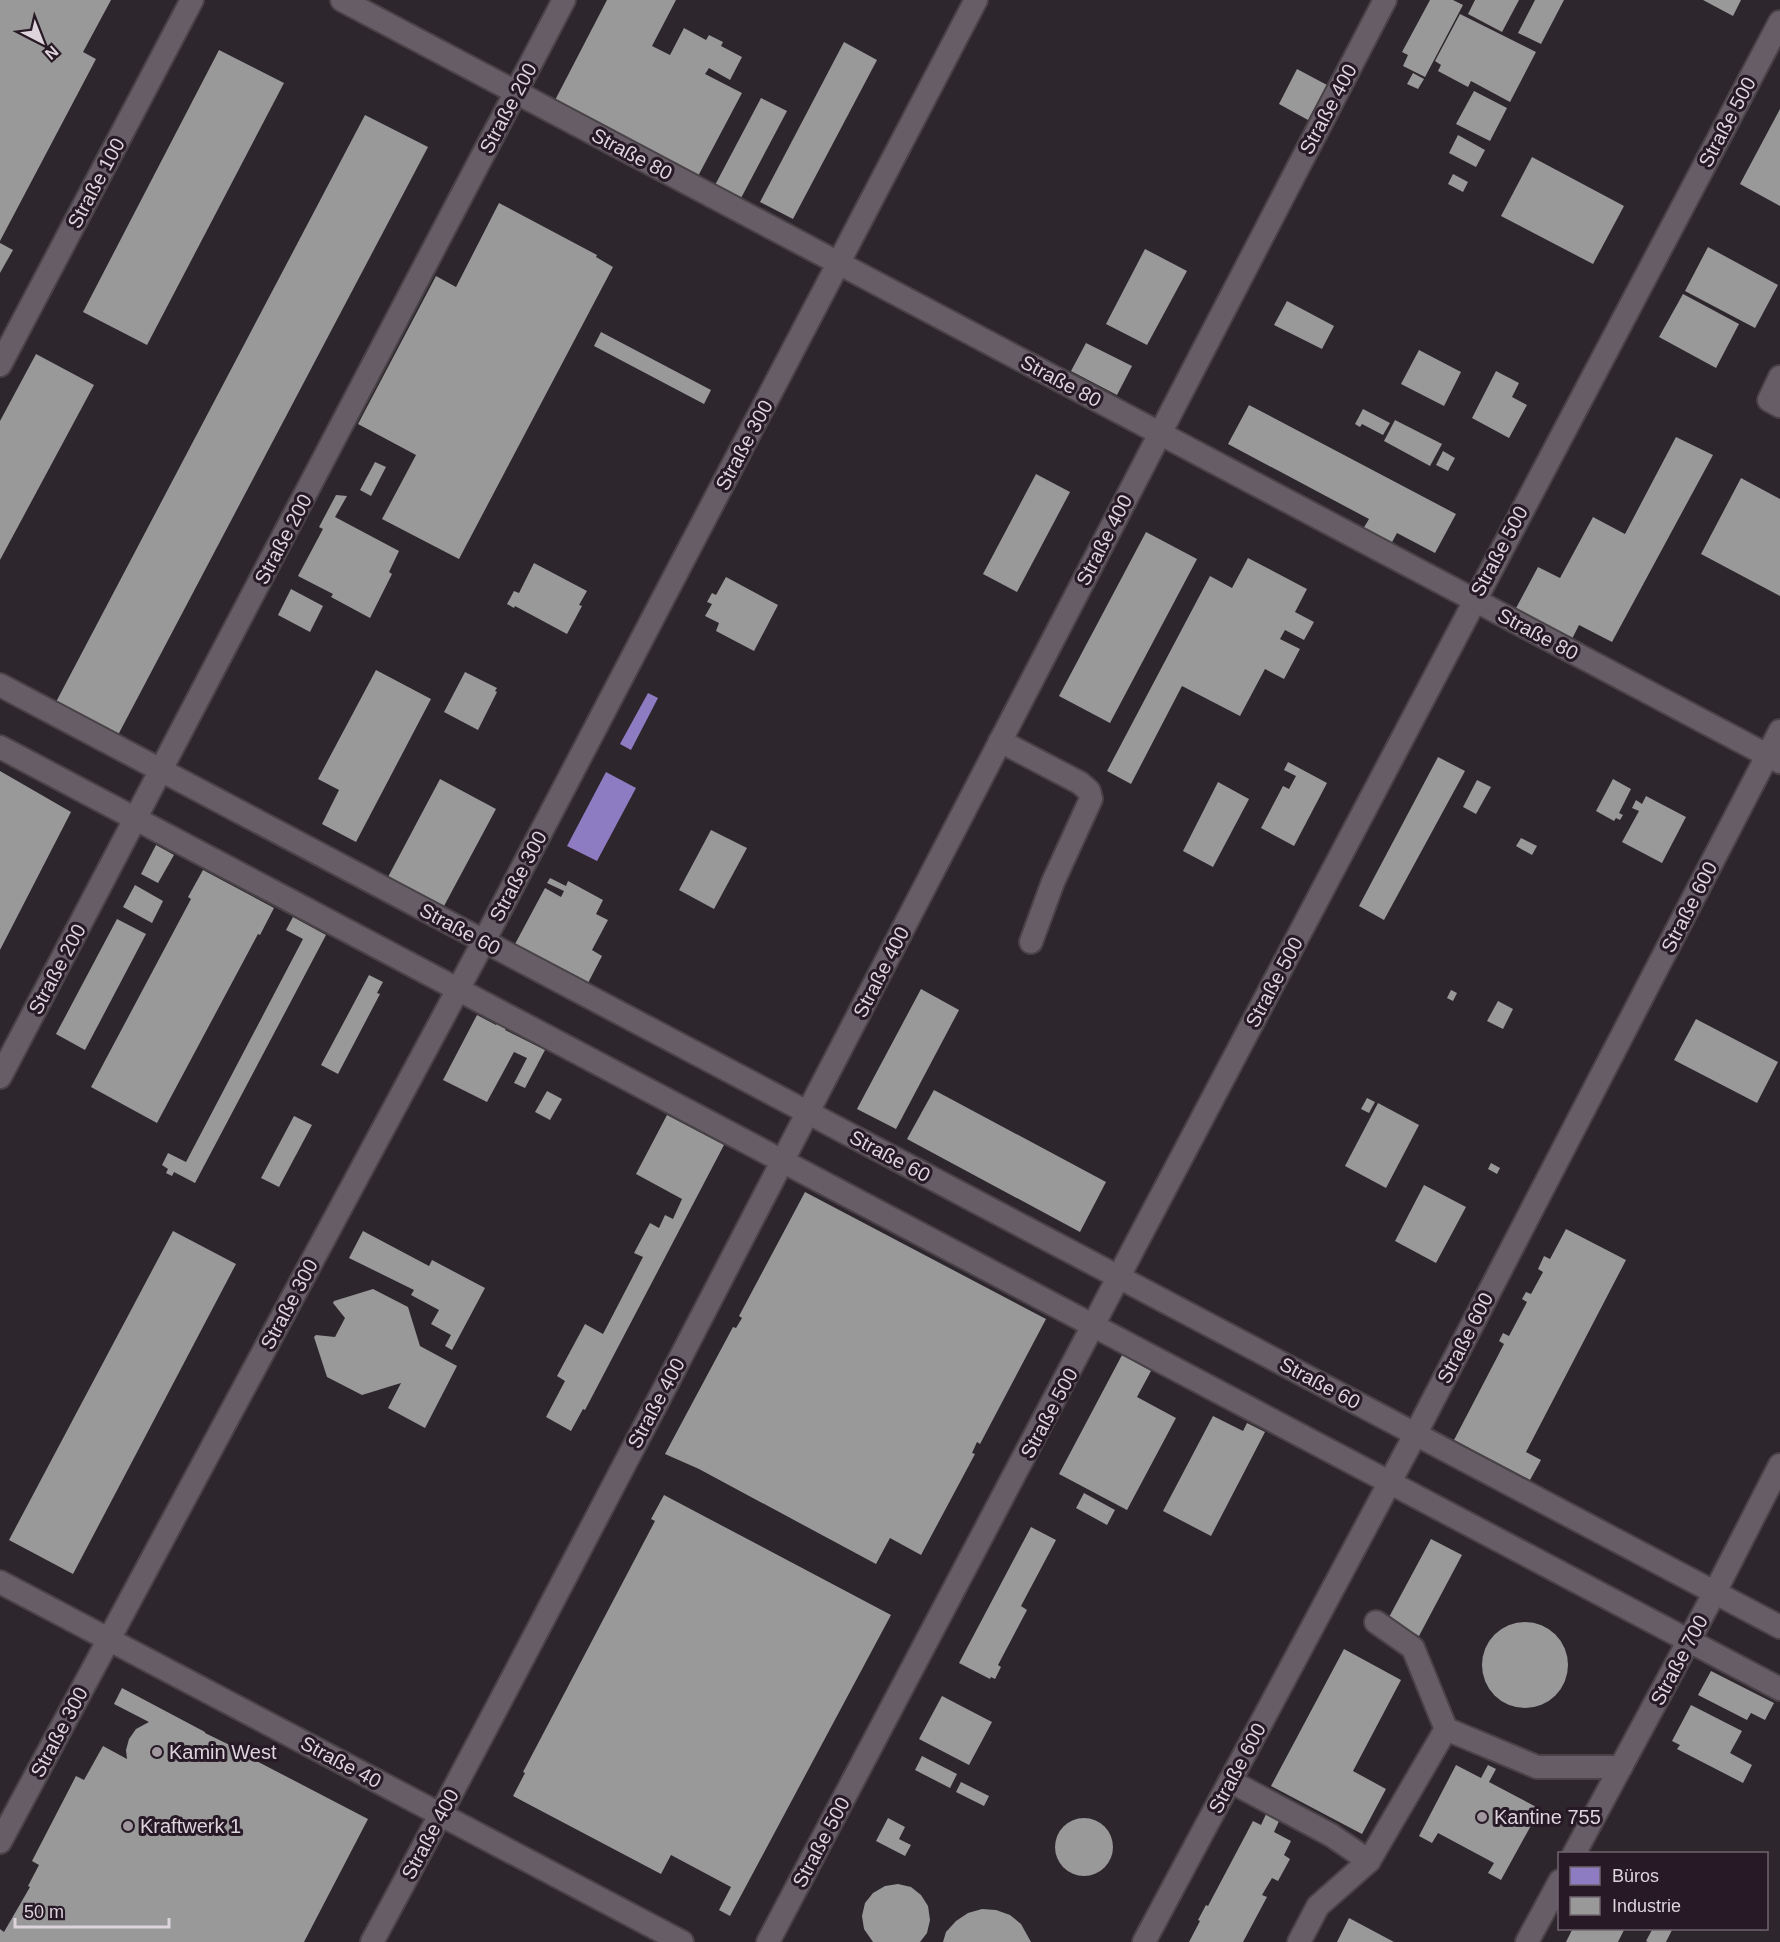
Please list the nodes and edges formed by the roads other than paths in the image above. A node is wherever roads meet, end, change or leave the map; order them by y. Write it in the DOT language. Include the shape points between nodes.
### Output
graph roads {
  1 [pos="192,0"];
  2 [pos="342,0"];
  3 [pos="564,0"];
  4 [pos="976,0"];
  5 [pos="1385,0"];
  6 [pos="1780,22"];
  7 [pos="516,92"];
  8 [pos="839,264"];
  9 [pos="0,365"];
  10 [pos="1780,377"];
  11 [pos="1780,406"];
  12 [pos="1159,433"];
  13 [pos="1474,600"];
  14 [pos="0,685"];
  15 [pos="1780,731"];
  16 [pos="1000,741"];
  17 [pos="0,747"];
  18 [pos="1774,759"];
  19 [pos="162,771"];
  20 [pos="136,819"];
  21 [pos="484,941"];
  22 [pos="1031,942"];
  23 [pos="458,990"];
  24 [pos="0,1077"];
  25 [pos="808,1113"];
  26 [pos="783,1161"];
  27 [pos="1120,1277"];
  28 [pos="1095,1326"];
  29 [pos="1415,1435"];
  30 [pos="1780,1465"];
  31 [pos="1389,1483"];
  32 [pos="0,1582"];
  33 [pos="1715,1592"];
  34 [pos="1376,1622"];
  35 [pos="1780,1627"];
  36 [pos="109,1639"];
  37 [pos="1689,1641"];
  38 [pos="1780,1689"];
  39 [pos="1446,1729"];
  40 [pos="1621,1767"];
  41 [pos="1230,1781"];
  42 [pos="441,1815"];
  43 [pos="0,1842"];
  44 [pos="1575,1852"];
  45 [pos="1369,1861"];
  46 [pos="1558,1885"];
  47 [pos="372,1942"];
  48 [pos="682,1942"];
  49 [pos="768,1942"];
  50 [pos="1144,1942"];
  51 [pos="1299,1942"];
  52 [pos="1527,1942"];
  1 -- 9 [label="street, Straße 100"];
  2 -- 7 [label="street, Straße 80"];
  3 -- 7 [label="street, Straße 200"];
  4 -- 8 [label="street, Straße 300"];
  5 -- 12 [label="street, Straße 400"];
  6 -- 13 [label="street, Straße 500"];
  7 -- 8 [label="street, Straße 80"];
  7 -- 19 [label="street, Straße 200"];
  8 -- 12 [label="street, Straße 80"];
  8 -- 21 [label="street, Straße 300"];
  10 -- 11 [label="street" via="1769,400"];
  12 -- 13 [label="street, Straße 80"];
  12 -- 16 [label="street, Straße 400"];
  13 -- 18 [label="street, Straße 80"];
  13 -- 27 [label="street, Straße 500"];
  14 -- 19 [label="street, Straße 60"];
  15 -- 18 [label="street, Straße 600"];
  16 -- 22 [label="street" via="1080,783 1091,799"];
  16 -- 25 [label="street, Straße 400"];
  17 -- 20 [label="street"];
  18 -- 29 [label="street, Straße 600"];
  19 -- 20 [label="street, Straße 200"];
  19 -- 21 [label="street, Straße 60"];
  20 -- 23 [label="street"];
  20 -- 24 [label="street, Straße 200"];
  21 -- 23 [label="street, Straße 300"];
  21 -- 25 [label="street, Straße 60"];
  23 -- 26 [label="street"];
  23 -- 36 [label="street, Straße 300"];
  25 -- 26 [label="street, Straße 400"];
  25 -- 27 [label="street, Straße 60"];
  26 -- 28 [label="street"];
  26 -- 42 [label="street, Straße 400"];
  27 -- 28 [label="street, Straße 500"];
  27 -- 29 [label="street, Straße 60"];
  28 -- 31 [label="street"];
  28 -- 49 [label="street, Straße 500"];
  29 -- 31 [label="street, Straße 600"];
  29 -- 33 [label="street, Straße 60"];
  30 -- 33 [label="street, Straße 700"];
  31 -- 37 [label="street"];
  31 -- 41 [label="street, Straße 600"];
  32 -- 36 [label="street, Straße 40"];
  33 -- 35 [label="street, Straße 60"];
  33 -- 37 [label="street, Straße 700"];
  34 -- 39 [label="street" via="1413,1648"];
  36 -- 42 [label="street, Straße 40"];
  36 -- 43 [label="street, Straße 300"];
  37 -- 38 [label="street"];
  37 -- 40 [label="street, Straße 700"];
  39 -- 40 [label="street" via="1537,1767"];
  39 -- 45 [label="street"];
  40 -- 44 [label="street, Straße 700"];
  41 -- 45 [label="street" via="1331,1835"];
  41 -- 50 [label="street, Straße 600"];
  42 -- 47 [label="street, Straße 400"];
  42 -- 48 [label="street, Straße 40"];
  45 -- 51 [label="street" via="1318,1906"];
  46 -- 52 [label="street"];
}
